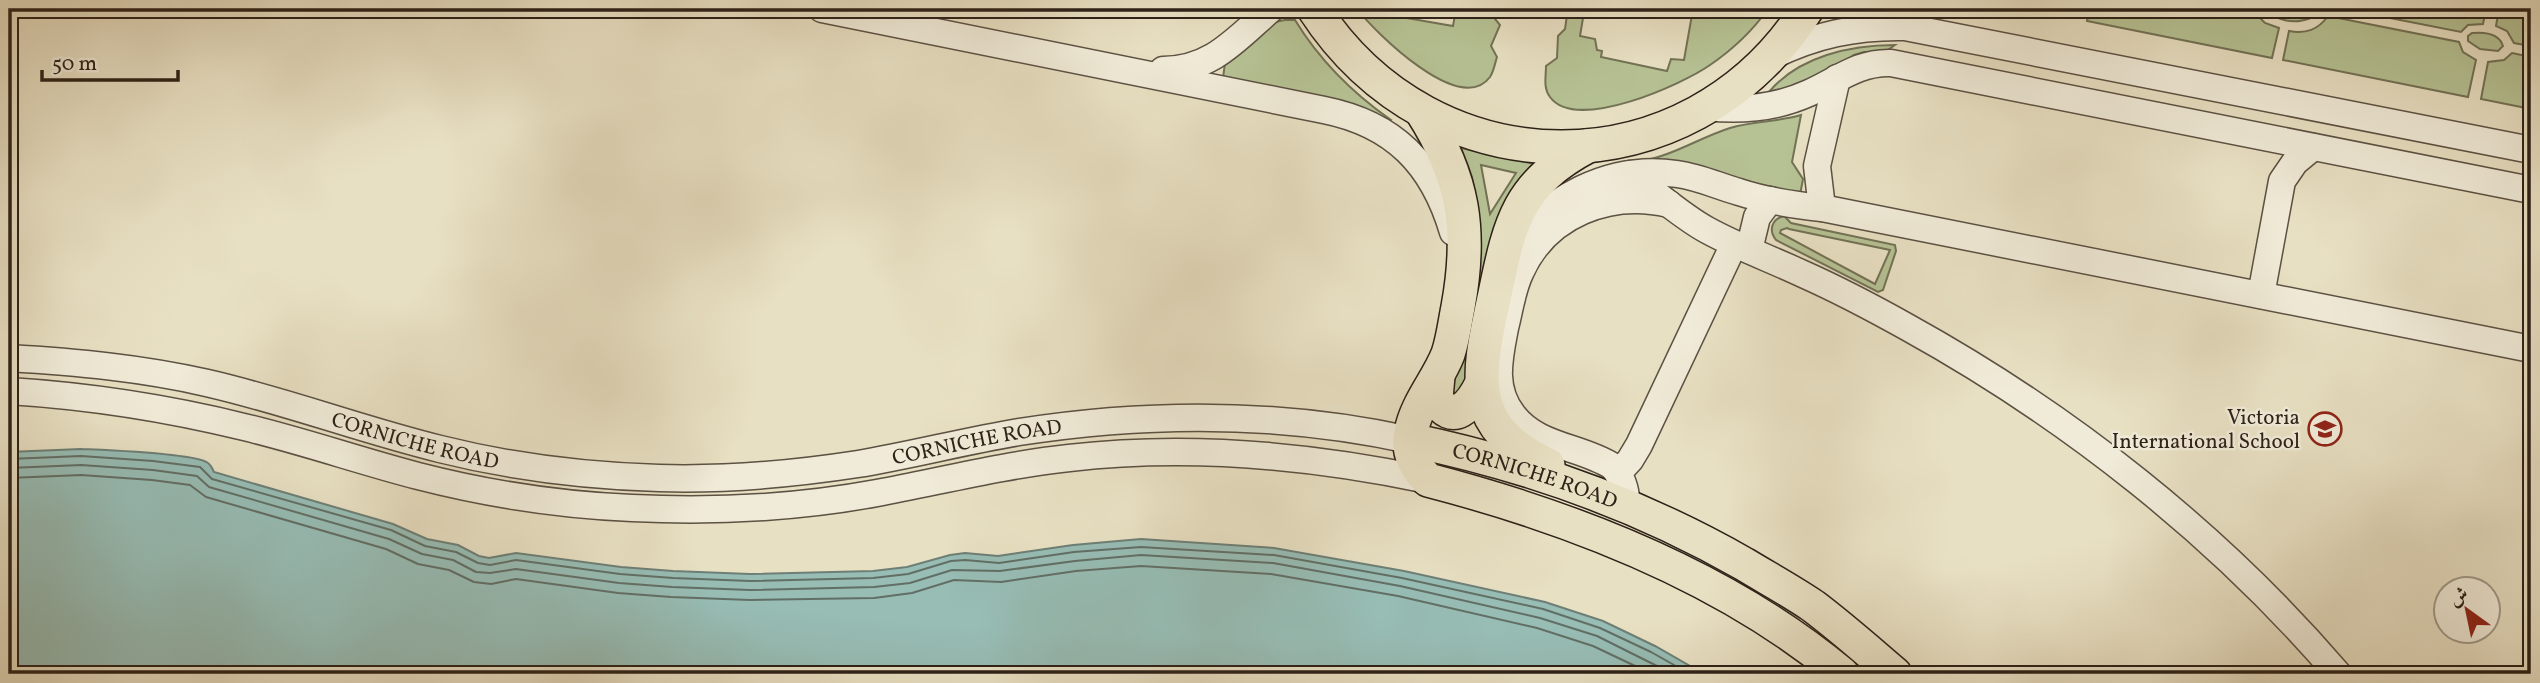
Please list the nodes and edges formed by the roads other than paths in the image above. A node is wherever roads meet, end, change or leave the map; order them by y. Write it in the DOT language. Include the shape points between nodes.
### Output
graph roads {
  1 [pos="822,9"];
  2 [pos="1271,9"];
  3 [pos="1314,9"];
  4 [pos="1807,9"];
  5 [pos="1878,18"];
  6 [pos="1986,42"];
  7 [pos="1770,57"];
  8 [pos="1123,69"];
  9 [pos="1837,78"];
  10 [pos="2058,96"];
  11 [pos="1706,107"];
  12 [pos="1422,112"];
  13 [pos="2264,137"];
  14 [pos="1588,146"];
  15 [pos="2313,147"];
  16 [pos="2531,150"];
  17 [pos="1630,174"];
  18 [pos="2282,181"];
  19 [pos="2531,190"];
  20 [pos="1770,200"];
  21 [pos="1671,204"];
  22 [pos="1822,208"];
  23 [pos="1742,247"];
  24 [pos="1465,269"];
  25 [pos="1500,269"];
  26 [pos="2261,295"];
  27 [pos="2531,349"];
  28 [pos="9,358"];
  29 [pos="1438,376"];
  30 [pos="1482,386"];
  31 [pos="9,391"];
  32 [pos="1410,440"];
  33 [pos="1618,473"];
  34 [pos="1428,480"];
  35 [pos="1590,493"];
  36 [pos="1626,506"];
  37 [pos="1577,527"];
  38 [pos="1842,674"];
  39 [pos="1895,674"];
  40 [pos="2338,674"];
  1 -- 8 [label="street"];
  2 -- 8 [label="street" via="1218,55 1196,66"];
  3 -- 12 [label="main road" via="1359,65"];
  4 -- 7 [label="main road"];
  5 -- 6 [label="street"];
  5 -- 7 [label="street"];
  6 -- 10 [label="street"];
  6 -- 16 [label="street"];
  7 -- 11 [label="main road" via="1740,85"];
  8 -- 24 [label="street" via="1343,113 1377,128 1408,150 1431,178"];
  9 -- 10 [label="street" via="1868,64 1891,63"];
  9 -- 11 [label="street" via="1774,105"];
  9 -- 22 [label="street" via="1819,153"];
  10 -- 13 [label="street"];
  11 -- 14 [label="main road" via="1644,135"];
  12 -- 14 [label="main road" via="1502,141"];
  12 -- 24 [label="main road" via="1443,148 1457,187 1465,228"];
  13 -- 15 [label="street"];
  13 -- 18 [label="street"];
  14 -- 25 [label="main road" via="1558,164 1528,196 1507,235"];
  15 -- 18 [label="street"];
  15 -- 19 [label="street"];
  17 -- 20 [label="street" via="1679,174"];
  17 -- 21 [label="street"];
  17 -- 25 [label="street" via="1590,185 1553,206 1523,234"];
  18 -- 26 [label="street"];
  20 -- 22 [label="street"];
  20 -- 23 [label="street"];
  21 -- 23 [label="street" via="1695,223"];
  21 -- 33 [label="street" via="1639,199 1607,202 1577,213 1550,232 1521,270 1500,350 1499,383 1518,422 1546,440 1604,461"];
  22 -- 26 [label="street"];
  23 -- 33 [label="street" via="1639,445"];
  23 -- 40 [label="street" via="1908,327 2058,422 2211,544"];
  24 -- 29 [label="main road" via="1451,342"];
  25 -- 30 [label="main road" via="1483,350"];
  26 -- 27 [label="street"];
  28 -- 32 [label="street, CORNICHE ROAD" via="169,375 469,456 610,476 707,478 811,471 1021,432 1157,419 1288,422"];
  29 -- 30 [label="main road" via="1436,398 1450,411 1469,407"];
  29 -- 32 [label="main road"];
  30 -- 35 [label="main road" via="1488,408 1507,438"];
  31 -- 34 [label="street, CORNICHE ROAD" via="82,397 190,415 469,488 621,508 723,509 812,502 1022,464 1107,454 1221,452 1299,458"];
  32 -- 34 [label="main road" via="1412,458"];
  32 -- 35 [label="main road, CORNICHE ROAD" via="1494,460"];
  33 -- 36 [label="street" via="1626,489"];
  34 -- 37 [label="main road, CORNICHE ROAD"];
  35 -- 36 [label="main road, CORNICHE ROAD"];
  35 -- 37 [label="main road"];
  36 -- 39 [label="main road, CORNICHE ROAD" via="1779,585"];
  37 -- 38 [label="main road, CORNICHE ROAD" via="1678,571 1776,623"];
}
